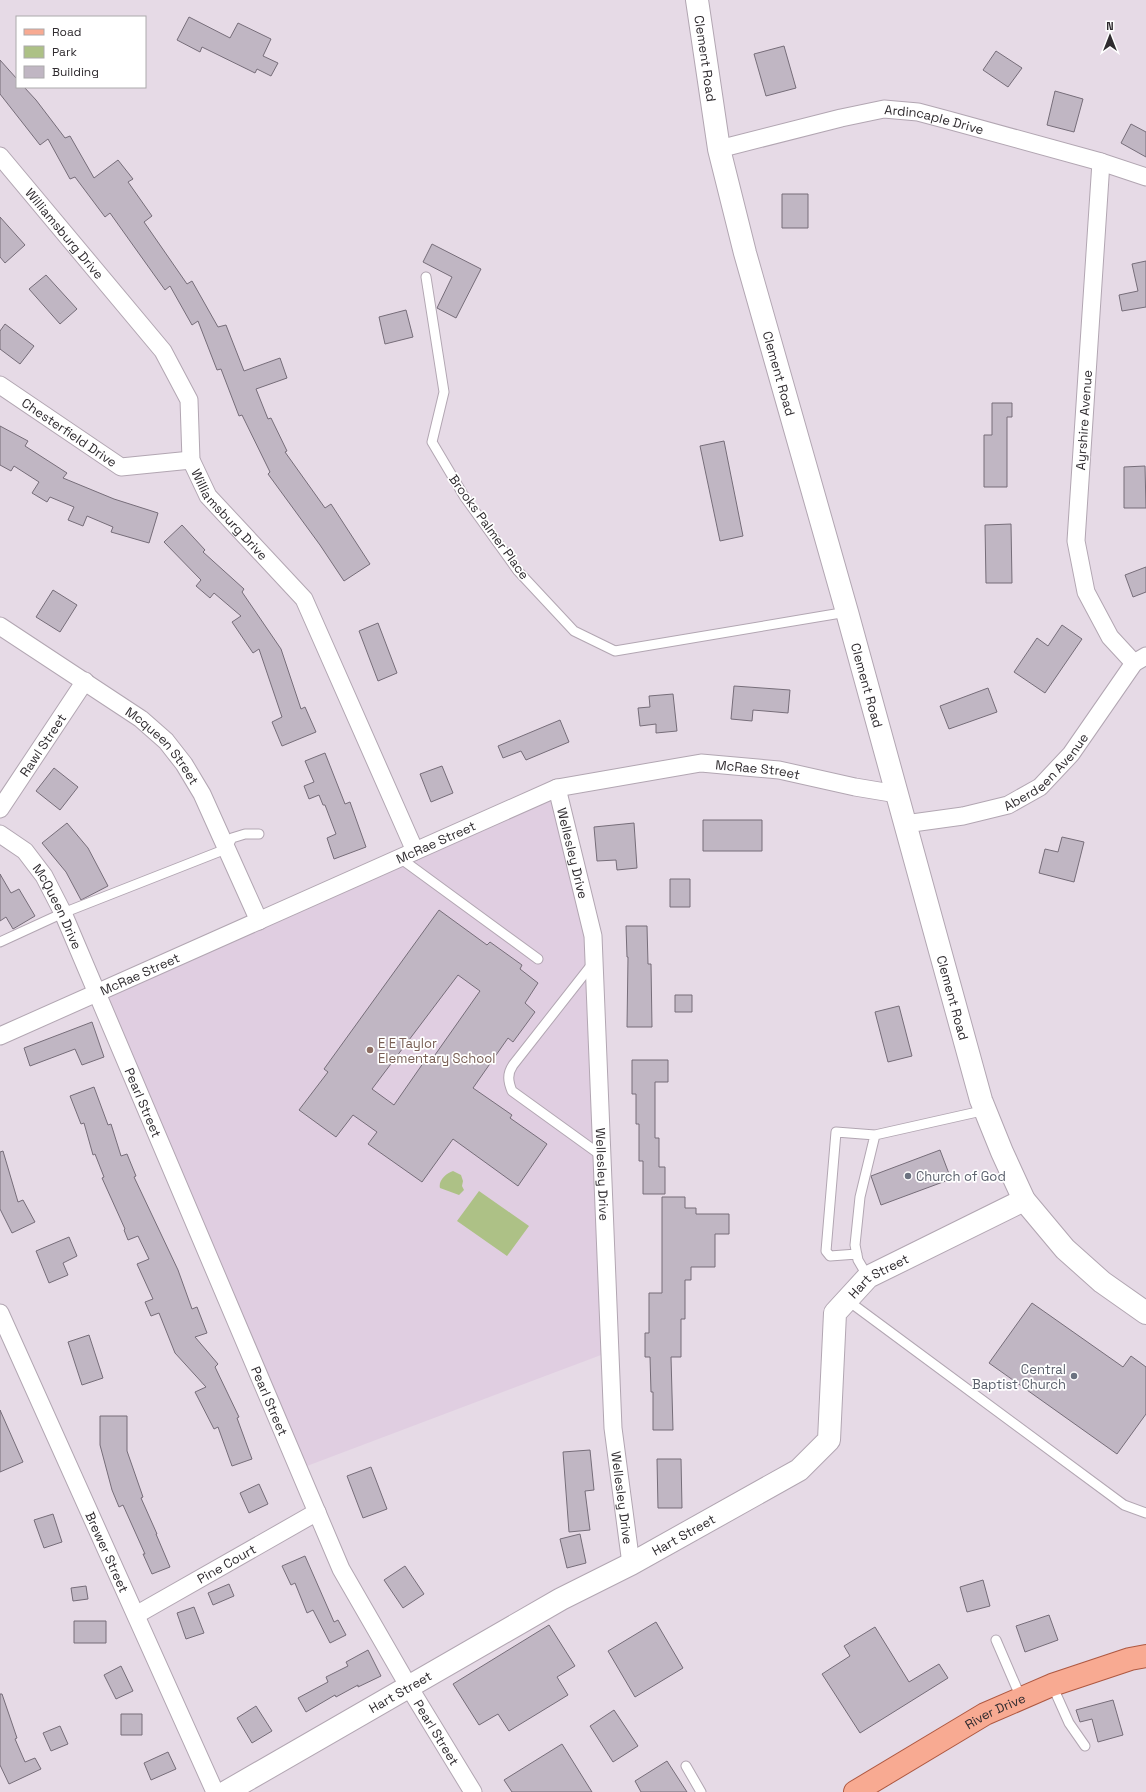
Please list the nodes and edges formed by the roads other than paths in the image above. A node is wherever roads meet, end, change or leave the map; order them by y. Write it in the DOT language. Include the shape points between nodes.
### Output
graph roads {
  1 [pos="697,0"];
  2 [pos="719,149"];
  3 [pos="0,156"];
  4 [pos="1101,162"];
  5 [pos="1146,177"];
  6 [pos="426,277"];
  7 [pos="0,385"];
  8 [pos="191,460"];
  9 [pos="847,612"];
  10 [pos="0,626"];
  11 [pos="1140,660"];
  12 [pos="85,681"];
  13 [pos="557,788"];
  14 [pos="897,794"];
  15 [pos="0,809"];
  16 [pos="905,824"];
  17 [pos="0,834"];
  18 [pos="259,834"];
  19 [pos="226,849"];
  20 [pos="415,851"];
  21 [pos="400,858"];
  22 [pos="63,913"];
  23 [pos="259,921"];
  24 [pos="0,942"];
  25 [pos="538,959"];
  26 [pos="594,962"];
  27 [pos="97,993"];
  28 [pos="0,1036"];
  29 [pos="986,1110"];
  30 [pos="875,1136"];
  31 [pos="602,1156"];
  32 [pos="1024,1200"];
  33 [pos="857,1254"];
  34 [pos="868,1276"];
  35 [pos="847,1300"];
  36 [pos="0,1313"];
  37 [pos="1146,1313"];
  38 [pos="318,1512"];
  39 [pos="1146,1513"];
  40 [pos="631,1564"];
  41 [pos="136,1615"];
  42 [pos="996,1640"];
  43 [pos="1146,1656"];
  44 [pos="1052,1685"];
  45 [pos="409,1687"];
  46 [pos="1021,1698"];
  47 [pos="1085,1746"];
  48 [pos="686,1766"];
  49 [pos="215,1792"];
  50 [pos="226,1792"];
  51 [pos="473,1792"];
  52 [pos="701,1792"];
  53 [pos="855,1792"];
  1 -- 2 [label="street, Clement Road"];
  2 -- 4 [label="street, Ardincaple Drive" via="884,109 918,112"];
  2 -- 9 [label="street, Clement Road" via="745,253"];
  3 -- 8 [label="street, Williamsburg Drive" via="163,351 189,400"];
  4 -- 5 [label="street, Ardincaple Drive"];
  4 -- 11 [label="street, Ayrshire Avenue" via="1076,541 1086,592 1110,637"];
  6 -- 9 [label="lane, Brooks Palmer Place" via="444,392 432,442 464,496 518,571 574,631 615,651"];
  7 -- 8 [label="street, Chesterfield Drive" via="121,467"];
  8 -- 20 [label="street, Williamsburg Drive" via="208,496 304,599"];
  9 -- 14 [label="street, Clement Road"];
  10 -- 12 [label="street, Mcqueen Street"];
  11 -- 16 [label="street, Aberdeen Avenue" via="1071,754 1040,787 1008,805 963,816"];
  12 -- 15 [label="street, Rawl Street"];
  12 -- 19 [label="street, Mcqueen Street" via="141,719 166,741 202,794"];
  13 -- 14 [label="street, McRae Street" via="701,763 779,770"];
  13 -- 20 [label="street, McRae Street"];
  13 -- 26 [label="street, Wellesley Drive" via="593,936"];
  14 -- 16 [label="street, Clement Road"];
  16 -- 29 [label="street, Clement Road"];
  17 -- 22 [label="street, McQueen Drive" via="25,851 44,876"];
  18 -- 19 [label="lane" via="245,834 232,838"];
  19 -- 22 [label="lane"];
  19 -- 23 [label="street, Mcqueen Street"];
  20 -- 21 [label="street, McRae Street"];
  21 -- 23 [label="street, McRae Street"];
  21 -- 25 [label="lane"];
  22 -- 24 [label="lane"];
  22 -- 27 [label="street, McQueen Drive"];
  23 -- 27 [label="street, McRae Street"];
  26 -- 31 [label="street, Wellesley Drive"];
  26 -- 31 [label="lane" via="513,1065 508,1082 512,1091"];
  27 -- 28 [label="street, McRae Street"];
  27 -- 38 [label="street, Pearl Street"];
  29 -- 30 [label="lane"];
  29 -- 32 [label="street, Clement Road"];
  30 -- 33 [label="lane" via="860,1197 855,1245"];
  30 -- 33 [label="lane" via="836,1132 826,1251 830,1256"];
  31 -- 40 [label="street, Wellesley Drive" via="612,1428"];
  32 -- 34 [label="street, Hart Street"];
  32 -- 37 [label="street, Clement Road" via="1065,1249 1102,1282"];
  33 -- 34 [label="lane"];
  34 -- 35 [label="street, Hart Street"];
  35 -- 39 [label="lane" via="1124,1505"];
  35 -- 40 [label="street, Hart Street" via="835,1313 829,1440 799,1470"];
  36 -- 41 [label="street, Brewer Street"];
  38 -- 41 [label="street, Pine Court"];
  38 -- 45 [label="street, Pearl Street" via="341,1569"];
  40 -- 45 [label="street, Hart Street" via="561,1599"];
  41 -- 49 [label="street, Brewer Street"];
  42 -- 46 [label="lane"];
  43 -- 44 [label="main road, River Drive"];
  44 -- 46 [label="main road, River Drive"];
  44 -- 47 [label="lane" via="1069,1723"];
  45 -- 50 [label="street, Hart Street"];
  45 -- 51 [label="street, Pearl Street"];
  46 -- 53 [label="main road, River Drive" via="985,1714"];
  48 -- 52 [label="lane"];
}
